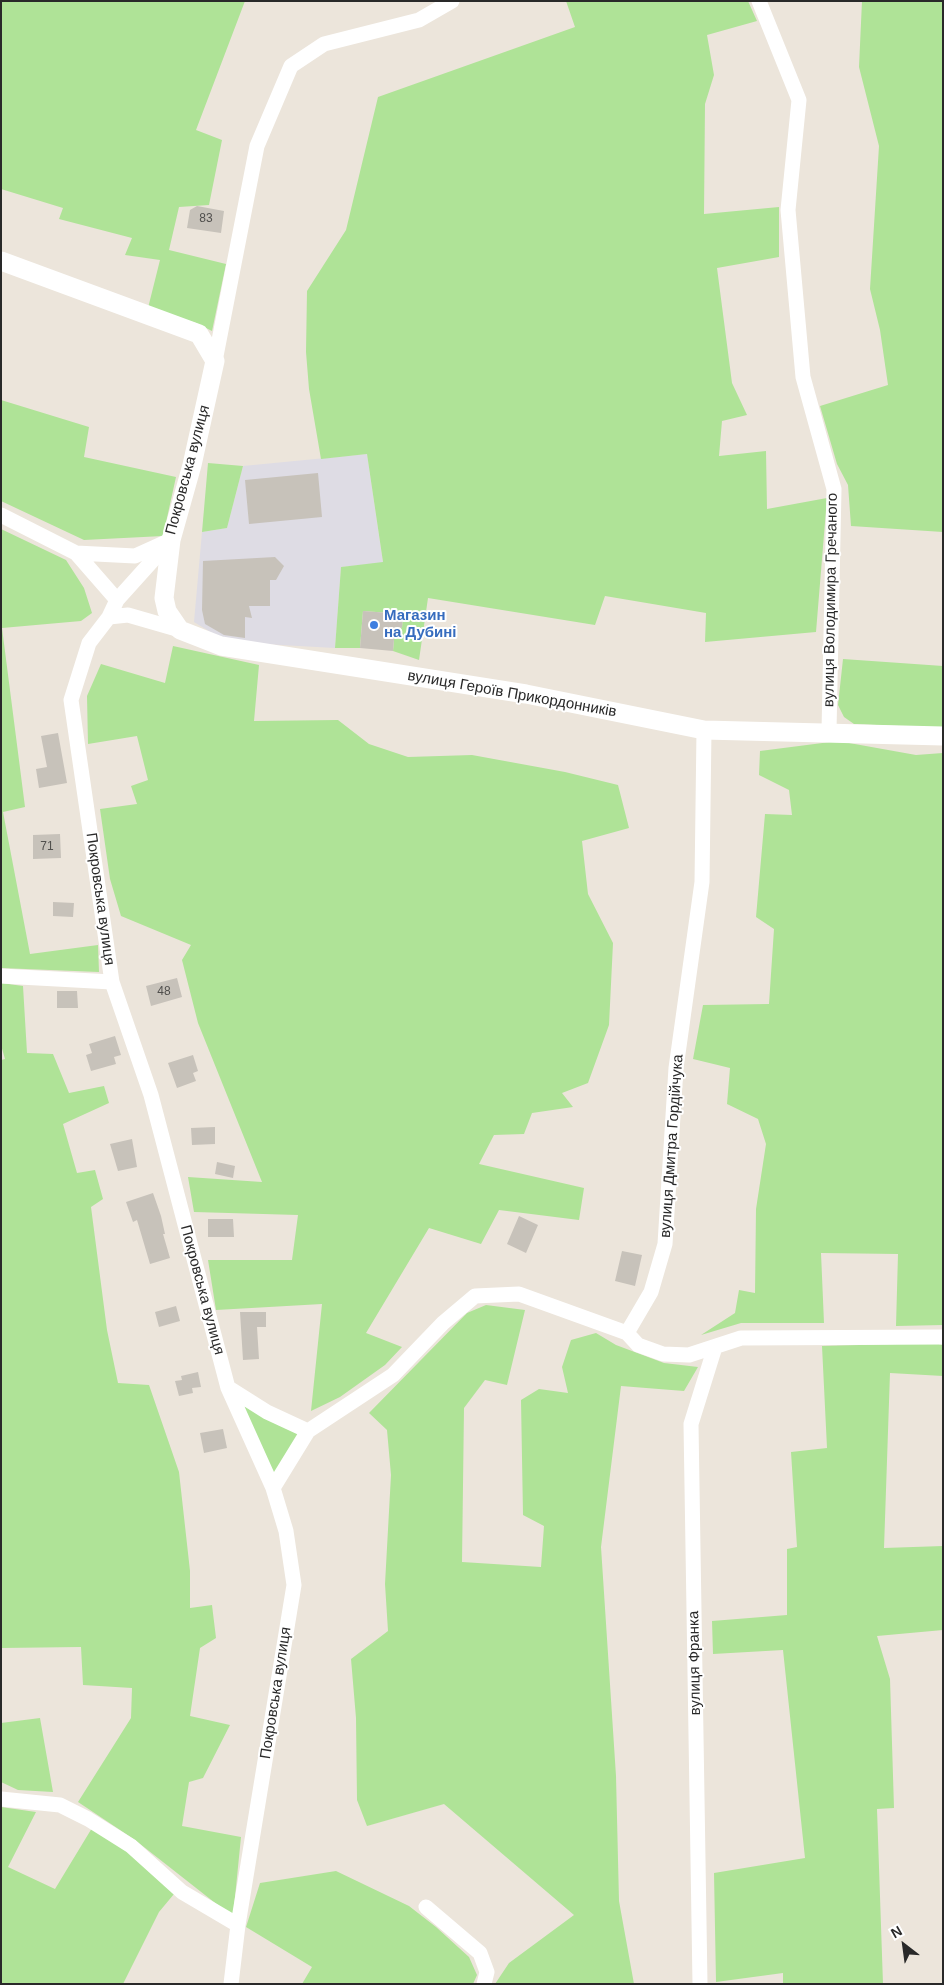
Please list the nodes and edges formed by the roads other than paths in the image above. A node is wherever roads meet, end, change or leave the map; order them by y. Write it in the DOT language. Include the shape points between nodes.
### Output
graph roads {
  1 [pos="452,1"];
  2 [pos="759,1"];
  3 [pos="1,261"];
  4 [pos="216,361"];
  5 [pos="1,515"];
  6 [pos="171,540"];
  7 [pos="76,553"];
  8 [pos="117,600"];
  9 [pos="109,617"];
  10 [pos="180,630"];
  11 [pos="704,730"];
  12 [pos="829,732"];
  13 [pos="943,736"];
  14 [pos="1,976"];
  15 [pos="112,982"];
  16 [pos="627,1332"];
  17 [pos="943,1338"];
  18 [pos="715,1346"];
  19 [pos="228,1388"];
  20 [pos="308,1431"];
  21 [pos="273,1488"];
  22 [pos="1,1799"];
  23 [pos="426,1907"];
  24 [pos="238,1925"];
  25 [pos="231,1984"];
  26 [pos="484,1984"];
  27 [pos="700,1984"];
  1 -- 4 [label="street, Покровська вулиця" via="419,20 324,44 292,66 257,146"];
  2 -- 12 [label="street, вулиця Володимира Гречаного" via="799,100 788,210 803,377 834,489"];
  3 -- 4 [label="street" via="199,334"];
  4 -- 6 [label="street, Покровська вулиця"];
  5 -- 7 [label="street"];
  6 -- 7 [label="street" via="135,556"];
  6 -- 8 [label="street, Покровська вулиця"];
  6 -- 10 [label="street" via="164,598 166,611"];
  7 -- 8 [label="street"];
  8 -- 9 [label="street, Покровська вулиця"];
  9 -- 10 [label="street" via="128,615"];
  9 -- 15 [label="street, Покровська вулиця" via="89,643 71,700"];
  10 -- 11 [label="street, вулиця Героїв Прикордонників" via="221,646 526,694"];
  11 -- 12 [label="street, вулиця Героїв Прикордонників"];
  11 -- 16 [label="street, вулиця Дмитра Гордійчука" via="702,882 676,1068 665,1244 651,1292"];
  12 -- 13 [label="street, вулиця Героїв Прикордонників"];
  14 -- 15 [label="street"];
  15 -- 19 [label="street, Покровська вулиця" via="151,1095"];
  16 -- 18 [label="street" via="638,1344 663,1354 688,1355"];
  16 -- 20 [label="street" via="519,1294 476,1296 393,1375"];
  17 -- 18 [label="street" via="741,1338"];
  18 -- 27 [label="street, вулиця Франка" via="691,1424"];
  19 -- 20 [label="street" via="267,1412"];
  19 -- 21 [label="street, Покровська вулиця"];
  20 -- 21 [label="street"];
  21 -- 24 [label="street, Покровська вулиця" via="286,1531 294,1585"];
  22 -- 24 [label="street" via="60,1805 88,1819 131,1846 182,1892"];
  23 -- 26 [label="street" via="480,1953 488,1972"];
  24 -- 25 [label="street, Покровська вулиця"];
}
